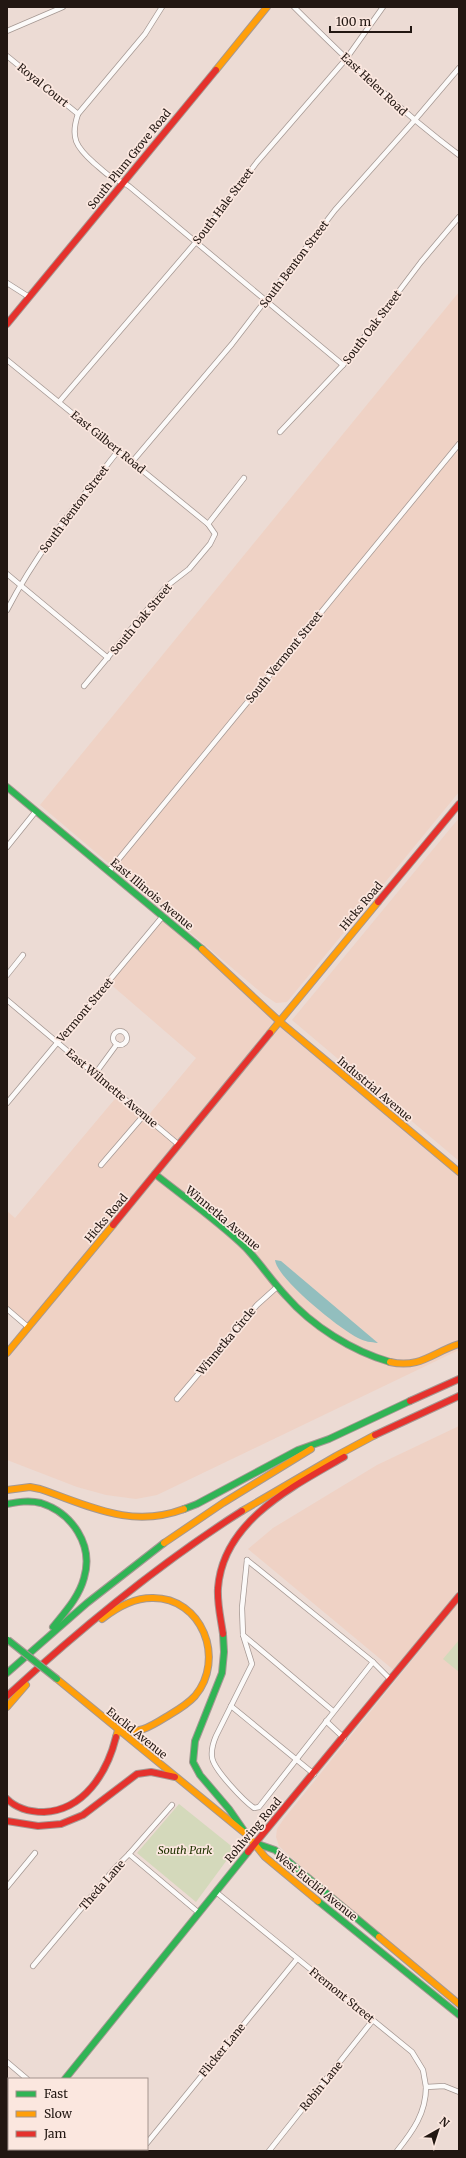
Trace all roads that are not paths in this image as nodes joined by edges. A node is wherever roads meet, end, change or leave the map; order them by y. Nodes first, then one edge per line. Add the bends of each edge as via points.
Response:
1 (63, 7) edge
2 (162, 7) edge
3 (267, 7) edge
4 (294, 7) edge
5 (383, 7) edge
6 (7, 31) edge
7 (7, 56) edge
8 (346, 60) junction
9 (459, 68) edge
10 (78, 114) junction
11 (414, 121) junction
12 (459, 155) edge
13 (123, 182) junction
14 (459, 217) edge
15 (196, 242) junction
16 (7, 283) edge
17 (29, 297) junction
18 (266, 301) junction
19 (7, 324) edge
20 (7, 360) edge
21 (343, 365) junction
22 (59, 402) junction
23 (280, 432) dead end
24 (459, 444) edge
25 (118, 451) junction
26 (132, 462) junction
27 (244, 478) dead end
28 (208, 524) junction
29 (7, 574) edge
30 (20, 585) junction
31 (7, 610) edge
32 (108, 658) junction
33 (84, 686) dead end
34 (7, 787) edge
35 (459, 804) edge
36 (36, 811) junction
37 (7, 847) edge
38 (109, 871) junction
39 (163, 916) junction
40 (24, 955) dead end
41 (7, 975) edge
42 (7, 1000) edge
43 (279, 1021) junction
44 (58, 1042) junction
45 (117, 1044) dead end
46 (95, 1074) junction
47 (7, 1104) edge
48 (144, 1115) junction
49 (179, 1145) junction
50 (101, 1164) dead end
51 (459, 1172) edge
52 (155, 1174) junction
53 (277, 1287) junction
54 (7, 1309) edge
55 (28, 1327) junction
56 (459, 1344) edge
57 (7, 1353) edge
58 (459, 1379) edge
59 (459, 1396) edge
60 (177, 1399) dead end
61 (368, 1438) junction
62 (329, 1439) junction
63 (7, 1490) edge
64 (7, 1504) edge
65 (459, 1596) edge
66 (243, 1635) junction
67 (44, 1638) junction
68 (7, 1639) edge
69 (61, 1646) junction
70 (45, 1660) junction
71 (373, 1662) junction
72 (7, 1673) edge
73 (390, 1679) junction
74 (7, 1696) edge
75 (231, 1706) junction
76 (7, 1707) edge
77 (333, 1711) junction
78 (326, 1721) junction
79 (118, 1730) junction
80 (344, 1738) junction
81 (297, 1759) junction
82 (314, 1774) junction
83 (175, 1777) junction
84 (7, 1799) edge
85 (172, 1805) dead end
86 (7, 1821) edge
87 (247, 1835) junction
88 (255, 1843) junction
89 (35, 1853) dead end
90 (130, 1854) junction
91 (7, 1887) edge
92 (216, 1892) junction
93 (199, 1913) junction
94 (297, 1959) junction
95 (33, 1966) dead end
96 (459, 2004) edge
97 (459, 2015) edge
98 (374, 2020) junction
99 (7, 2062) edge
100 (26, 2078) edge
101 (66, 2078) edge
102 (426, 2087) junction
103 (459, 2092) edge
104 (148, 2142) edge
105 (269, 2151) edge
106 (397, 2151) edge

1 - 6 street
2 - 10 street via 145,34
3 - 13 main road, South Plum Grove Road
4 - 8 street, East Helen Road
5 - 8 street, South Hale Street
7 - 10 street, Royal Court
8 - 11 street, East Helen Road
8 - 15 street, South Hale Street via 257,162
9 - 11 street, South Benton Street
10 - 13 street via 73,128 75,141 82,152 110,177
11 - 12 street, East Helen Road
11 - 18 street, South Benton Street via 335,210
13 - 15 street
13 - 17 main road, South Plum Grove Road
14 - 21 street, South Oak Street via 421,262
15 - 18 street
15 - 22 street, South Hale Street
16 - 17 street
17 - 19 main road, South Plum Grove Road
18 - 21 street
18 - 26 street, South Benton Street
20 - 22 street, East Gilbert Road
21 - 23 street, South Oak Street
22 - 25 street, East Gilbert Road
24 - 38 street, South Vermont Street
25 - 26 street, East Gilbert Road
25 - 30 street, South Benton Street via 52,535
26 - 28 street, East Gilbert Road
27 - 28 street
28 - 32 street, South Oak Street via 215,534 210,544 189,569 167,586
29 - 30 street
30 - 31 street, South Benton Street
30 - 32 street
32 - 33 street, South Oak Street
34 - 36 main road, East Illinois Avenue
35 - 43 main road, Hicks Road
36 - 37 street
36 - 38 main road, East Illinois Avenue
38 - 39 main road, East Illinois Avenue
39 - 43 main road, East Illinois Avenue via 216,960
39 - 44 street, Vermont Street
40 - 41 street
42 - 44 street, East Wilmette Avenue
43 - 49 main road, Hicks Road
43 - 51 main road, Industrial Avenue
44 - 46 street, East Wilmette Avenue
44 - 47 street, Vermont Street
45 - 46 street
46 - 48 street, East Wilmette Avenue
48 - 49 street, East Wilmette Avenue
48 - 50 street
49 - 52 main road, Hicks Road
52 - 53 main road, Winnetka Avenue via 256,1258
52 - 55 main road, Hicks Road
53 - 56 main road, Winnetka Avenue via 304,1315 321,1327 387,1361 403,1365 413,1364
53 - 60 street, Winnetka Circle via 257,1305
54 - 55 street
55 - 57 main road, Hicks Road
58 - 62 main road
59 - 61 main road
61 - 69 main road via 271,1492 208,1532
61 - 87 main road via 349,1454 264,1507 237,1537 222,1567 218,1593 223,1667 195,1742 193,1762 199,1774
62 - 63 main road via 298,1450 197,1504 168,1515 143,1518 119,1516 40,1489
62 - 67 main road via 170,1539
64 - 67 main road via 33,1502 56,1509 74,1526 86,1550 86,1568 80,1588
65 - 73 main road, Rohlwing Road
66 - 71 street via 242,1608 247,1560
66 - 75 street via 252,1664
66 - 77 street
67 - 72 main road
68 - 79 main road, Euclid Avenue, bridge
69 - 70 main road
69 - 79 main road via 126,1605 149,1598 177,1604 190,1613 202,1627 209,1643 210,1660 205,1680 198,1693 184,1706 143,1731 134,1734
70 - 74 main road
70 - 76 main road
71 - 73 street
71 - 77 street
73 - 80 main road, Rohlwing Road
75 - 81 street
75 - 81 street via 212,1745 212,1759 247,1803 254,1808 258,1807
77 - 78 street
78 - 80 street
78 - 81 street
79 - 83 main road, Euclid Avenue
79 - 84 main road via 112,1751 91,1789 72,1806 60,1811 34,1812 23,1809
80 - 82 main road, Rohlwing Road
81 - 82 street
82 - 88 main road, Rohlwing Road
83 - 86 main road via 146,1771 137,1774 85,1814 64,1824 42,1827
83 - 87 main road, Euclid Avenue
85 - 90 street, Theda Lane
87 - 88 main road, Euclid Avenue
88 - 92 main road, Rohlwing Road
88 - 96 main road, West Euclid Avenue via 275,1850
88 - 97 main road, West Euclid Avenue via 265,1857
89 - 91 street
90 - 93 street
90 - 95 street, Theda Lane via 116,1867
92 - 93 main road, Rohlwing Road
92 - 94 street, Fremont Street
93 - 101 main road, Rohlwing Road
94 - 98 street, Fremont Street
94 - 104 street, Flicker Lane
98 - 102 street, Fremont Street via 412,2052 425,2077
98 - 105 street, Robin Lane
99 - 100 street
102 - 103 street via 444,2086
102 - 106 street, Fremont Street via 424,2108 416,2127

